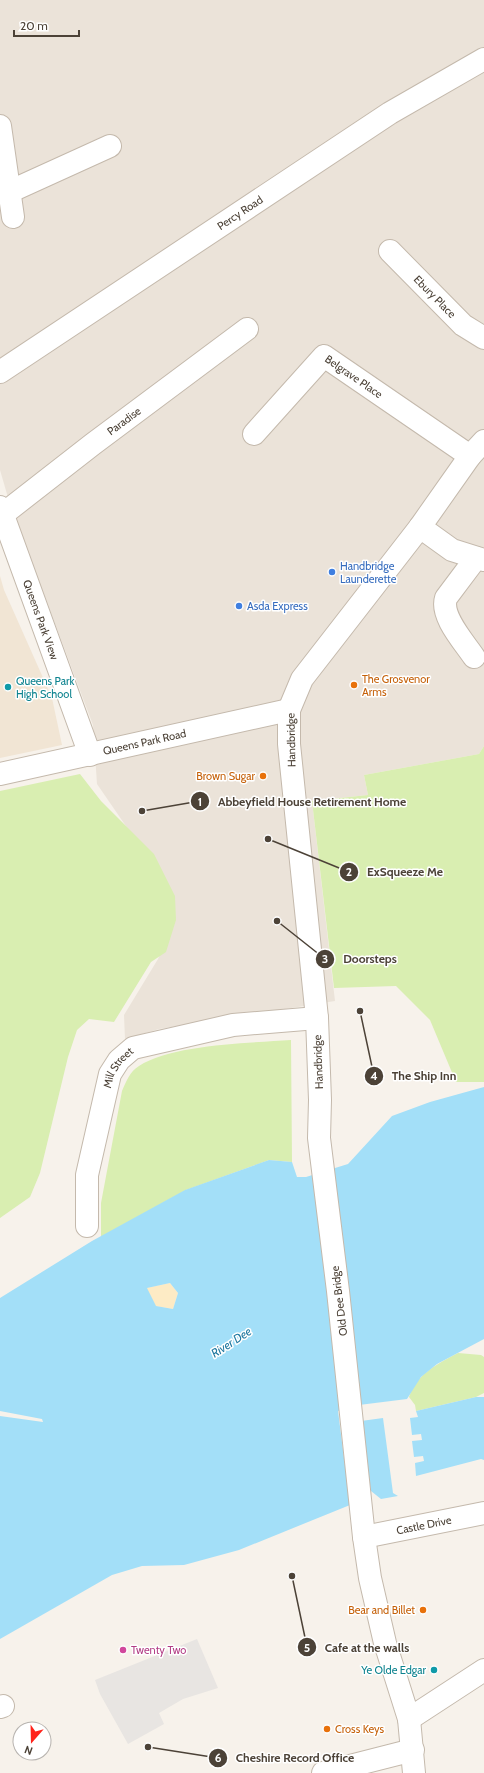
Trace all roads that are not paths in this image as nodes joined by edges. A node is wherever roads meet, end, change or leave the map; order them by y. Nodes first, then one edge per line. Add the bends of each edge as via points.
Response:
1 (484, 59) edge
2 (0, 126) edge
3 (110, 146) dead end
4 (11, 191) junction
5 (13, 217) dead end
6 (390, 251) dead end
7 (247, 329) dead end
8 (484, 338) edge
9 (0, 372) edge
10 (254, 434) dead end
11 (477, 449) edge
12 (1, 511) edge
13 (420, 527) junction
14 (480, 559) edge
15 (474, 657) dead end
16 (289, 710) junction
17 (90, 755) junction
18 (0, 774) edge
19 (316, 1018) junction
20 (320, 1100) joint
21 (87, 1226) dead end
22 (484, 1513) edge
23 (364, 1537) junction
24 (484, 1670) edge
25 (409, 1719) junction
26 (413, 1750) junction
27 (323, 1773) edge
28 (414, 1773) edge

1 - 9 street, Percy Road via 390,113
2 - 4 street
3 - 4 street
4 - 5 street
6 - 8 street, Ebury Place via 463,325
7 - 12 street, Paradise
10 - 11 street, Belgrave Place via 324,356
11 - 13 street, Handbridge
12 - 17 street, Queens Park View
13 - 14 street via 452,550
13 - 16 street, Handbridge via 302,679
14 - 15 street via 446,598 444,605 445,614
16 - 17 street, Queens Park Road
16 - 19 street, Handbridge via 289,744
17 - 18 street, Queens Park Road
19 - 20 street, Handbridge
19 - 21 street, Mill Street via 233,1025 132,1048 119,1060 110,1074 87,1176
20 - 23 street, Old Dee Bridge via 318,1126
22 - 23 street, Castle Drive
23 - 25 street via 370,1578 384,1636
24 - 25 street
25 - 26 street
26 - 27 street
26 - 28 street

